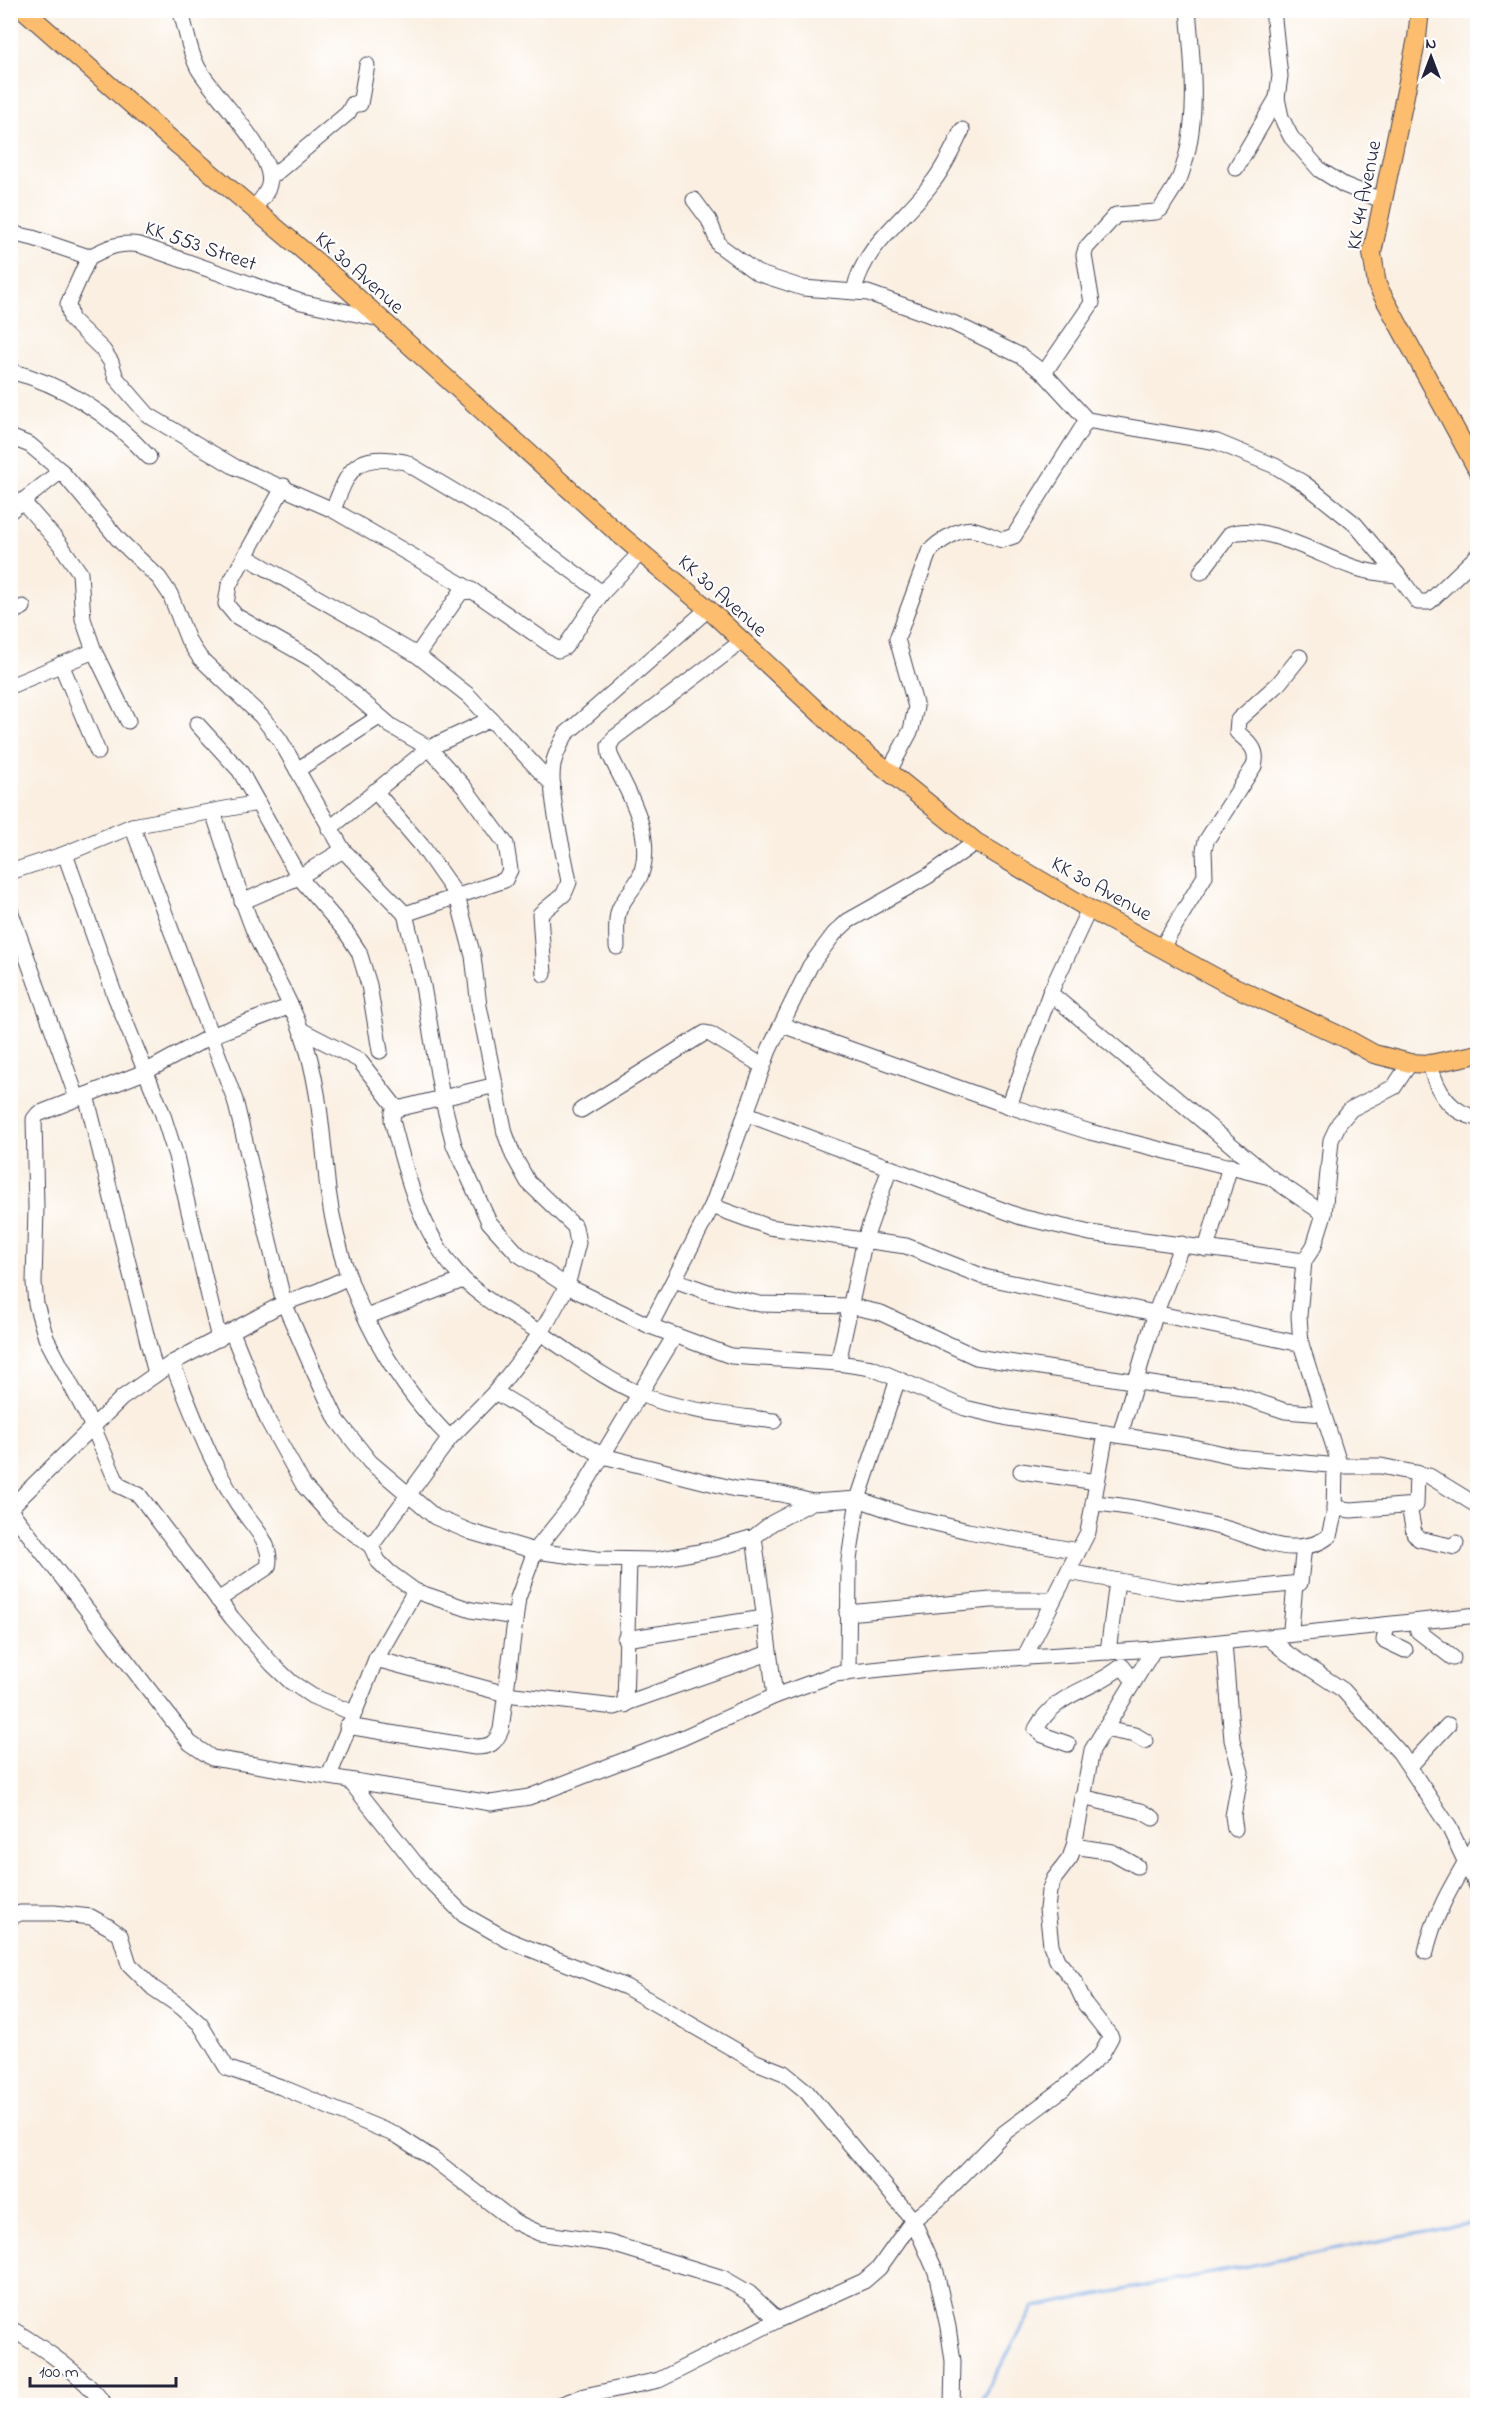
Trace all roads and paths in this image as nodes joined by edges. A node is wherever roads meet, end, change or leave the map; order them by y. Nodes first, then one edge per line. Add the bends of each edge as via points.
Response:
1 (24, 10) edge
2 (180, 10) edge
3 (1188, 10) edge
4 (1274, 10) edge
5 (1420, 10) edge
6 (368, 65) dead end
7 (1277, 98) junction
8 (962, 130) dead end
9 (1236, 168) dead end
10 (270, 178) junction
11 (694, 200) dead end
12 (1384, 201) junction
13 (255, 208) junction
14 (10, 233) edge
15 (89, 257) junction
16 (854, 291) junction
17 (380, 319) junction
18 (10, 370) edge
19 (1044, 373) junction
20 (1087, 420) junction
21 (10, 437) edge
22 (149, 457) dead end
23 (61, 471) junction
24 (1478, 471) edge
25 (284, 486) junction
26 (17, 507) edge
27 (333, 510) junction
28 (641, 552) junction
29 (1478, 555) edge
30 (245, 556) junction
31 (1201, 572) dead end
32 (1398, 575) junction
33 (473, 591) junction
34 (602, 593) junction
35 (708, 609) junction
36 (741, 642) junction
37 (94, 651) junction
38 (417, 655) junction
39 (1300, 657) dead end
40 (61, 664) junction
41 (10, 686) edge
42 (379, 717) junction
43 (491, 719) junction
44 (128, 721) dead end
45 (197, 724) dead end
46 (429, 748) junction
47 (98, 752) dead end
48 (297, 770) junction
49 (888, 772) junction
50 (553, 785) junction
51 (375, 791) junction
52 (258, 803) junction
53 (213, 812) junction
54 (132, 826) junction
55 (329, 829) junction
56 (976, 842) junction
57 (343, 850) junction
58 (65, 854) junction
59 (10, 872) edge
60 (299, 877) junction
61 (458, 896) junction
62 (242, 902) junction
63 (1089, 909) junction
64 (10, 910) edge
65 (405, 914) junction
66 (617, 946) dead end
67 (1162, 946) junction
68 (544, 974) dead end
69 (1050, 993) junction
70 (291, 1006) junction
71 (782, 1025) junction
72 (301, 1030) junction
73 (213, 1035) junction
74 (380, 1051) dead end
75 (1478, 1054) edge
76 (1410, 1063) junction
77 (1430, 1064) junction
78 (763, 1066) junction
79 (147, 1071) junction
80 (496, 1084) junction
81 (81, 1097) junction
82 (442, 1097) junction
83 (1009, 1106) junction
84 (397, 1109) junction
85 (581, 1110) dead end
86 (747, 1114) junction
87 (1478, 1118) edge
88 (1230, 1166) junction
89 (890, 1168) junction
90 (1270, 1177) junction
91 (712, 1206) junction
92 (1324, 1214) junction
93 (865, 1239) junction
94 (1182, 1244) junction
95 (1206, 1249) junction
96 (1305, 1261) junction
97 (349, 1277) junction
98 (464, 1280) junction
99 (674, 1280) junction
100 (567, 1286) junction
101 (284, 1303) junction
102 (850, 1306) junction
103 (1156, 1312) junction
104 (366, 1317) junction
105 (650, 1326) junction
106 (541, 1333) junction
107 (225, 1335) junction
108 (674, 1337) junction
109 (1301, 1344) junction
110 (172, 1363) junction
111 (838, 1363) junction
112 (156, 1374) junction
113 (898, 1379) junction
114 (1136, 1381) junction
115 (495, 1392) junction
116 (641, 1394) junction
117 (1323, 1414) junction
118 (774, 1421) dead end
119 (93, 1427) junction
120 (1113, 1434) junction
121 (450, 1438) junction
122 (603, 1456) junction
123 (1338, 1466) junction
124 (1021, 1471) dead end
125 (1417, 1473) junction
126 (1097, 1482) junction
127 (408, 1495) junction
128 (858, 1499) junction
129 (812, 1502) junction
130 (1094, 1503) junction
131 (1409, 1506) junction
132 (1478, 1506) edge
133 (1334, 1508) junction
134 (10, 1509) edge
135 (754, 1537) junction
136 (1456, 1543) dead end
137 (371, 1546) junction
138 (1304, 1546) junction
139 (535, 1551) junction
140 (1078, 1551) junction
141 (629, 1560) junction
142 (1068, 1572) junction
143 (1117, 1581) junction
144 (1295, 1584) junction
145 (415, 1591) junction
146 (218, 1600) junction
147 (1053, 1600) junction
148 (847, 1613) junction
149 (1478, 1615) edge
150 (515, 1617) junction
151 (764, 1618) junction
152 (1416, 1622) junction
153 (1387, 1625) junction
154 (1291, 1629) dead end
155 (1269, 1638) junction
156 (625, 1639) junction
157 (1224, 1642) junction
158 (1154, 1649) junction
159 (1405, 1650) dead end
160 (1108, 1652) junction
161 (769, 1653) junction
162 (1024, 1658) junction
163 (1453, 1658) dead end
164 (376, 1659) junction
165 (848, 1673) junction
166 (1134, 1681) junction
167 (506, 1694) junction
168 (775, 1696) junction
169 (625, 1705) junction
170 (350, 1720) junction
171 (1448, 1725) dead end
172 (1104, 1729) junction
173 (1145, 1741) dead end
174 (1068, 1744) dead end
175 (1410, 1766) junction
176 (329, 1776) junction
177 (350, 1780) junction
178 (1082, 1797) junction
179 (1153, 1818) dead end
180 (1235, 1829) dead end
181 (1478, 1842) edge
182 (1074, 1846) junction
183 (1467, 1860) junction
184 (1137, 1866) dead end
185 (1478, 1888) edge
186 (10, 1918) edge
187 (1426, 1952) dead end
188 (913, 2220) junction
189 (778, 2320) junction
190 (10, 2328) edge
191 (106, 2406) edge
192 (556, 2406) edge
193 (952, 2406) edge

1 - 13 main road, KK 30 Avenue
2 - 10 street via 199,69 267,163
3 - 19 street via 1194,83 1186,154 1179,178 1161,209 1116,215 1086,248 1083,264 1092,303
4 - 7 street via 1280,76
5 - 12 main road, KK 44 Avenue
6 - 10 street via 360,104 353,104
7 - 9 street
7 - 12 street via 1291,137 1320,170 1344,185
8 - 16 street via 934,181 878,242 858,274
10 - 13 street via 267,193
11 - 16 street via 710,220 719,244 758,273 803,288
12 - 24 main road, KK 44 Avenue via 1372,253 1377,285
13 - 17 main road, KK 30 Avenue
14 - 15 street
15 - 17 street, KK 553 Street via 114,244 140,244 301,302
15 - 25 street via 67,312 103,350 125,390 148,415 235,467
16 - 19 street via 953,323 1021,356
17 - 28 main road, KK 30 Avenue
18 - 22 street via 78,398 121,427
19 - 20 street
20 - 32 street via 1217,441 1275,466 1305,484 1355,524
20 - 49 street via 1014,536 1002,540 974,529 965,530 929,552 897,639 916,707 911,730
21 - 23 street via 30,445
23 - 26 street
23 - 48 street via 119,540 159,578 200,658 261,716
25 - 27 street
25 - 30 street
26 - 37 street via 59,543 80,573 83,619
27 - 33 street
27 - 34 street via 355,465 392,459 405,462 507,523
28 - 34 street
28 - 35 main road, KK 30 Avenue
29 - 32 street via 1429,602 1418,602
30 - 38 street
30 - 42 street via 229,585 226,604 236,616 315,661
31 - 32 street via 1230,534 1240,530 1283,540 1366,572
33 - 34 street via 558,650 565,647
33 - 38 street via 460,592
35 - 36 main road, KK 30 Avenue
35 - 50 street via 566,734 553,765
36 - 49 main road, KK 30 Avenue
36 - 66 street via 614,738 609,746 641,819 643,834 641,875 619,908
37 - 40 street
37 - 44 street
38 - 43 street via 468,695
39 - 67 street via 1279,683 1238,720 1237,732 1257,756 1254,766 1206,841 1205,876
40 - 41 street
40 - 47 street
42 - 46 street
42 - 48 street
43 - 46 street
43 - 50 street
45 - 52 street via 240,771
46 - 51 street
46 - 61 street via 506,844 509,876
48 - 55 street
49 - 56 main road, KK 30 Avenue
50 - 68 street via 569,882 564,894 540,914
51 - 55 street
51 - 61 street
52 - 53 street
52 - 60 street
53 - 54 street
53 - 62 street
54 - 58 street
54 - 73 street
55 - 57 street
56 - 63 main road, KK 30 Avenue
56 - 71 street via 928,876 859,913 834,934 801,981
57 - 60 street
57 - 65 street
58 - 59 street
58 - 79 street via 115,996
60 - 62 street
60 - 74 street via 358,952 369,985
61 - 65 street
61 - 80 street
62 - 70 street
63 - 67 main road, KK 30 Avenue
63 - 69 street
64 - 81 street
65 - 82 street via 423,986
67 - 76 main road, KK 30 Avenue via 1226,983 1374,1054
69 - 83 street
69 - 90 street
70 - 72 street
70 - 73 street
71 - 78 street
71 - 83 street
72 - 84 street via 359,1060
72 - 97 street via 322,1121 333,1220
73 - 79 street
73 - 101 street via 238,1110
75 - 77 main road, KK 30 Avenue
76 - 77 main road, KK 30 Avenue
76 - 92 street via 1394,1087 1351,1109 1339,1123 1332,1140
77 - 87 street via 1434,1082 1451,1105 1466,1116
78 - 85 street via 705,1033
78 - 86 street
79 - 81 street
79 - 107 street via 176,1156
80 - 82 street
80 - 100 street via 505,1132 518,1164 528,1182 575,1227 577,1257
81 - 112 street
81 - 119 street via 38,1114 32,1125 34,1283 46,1338
82 - 84 street
82 - 100 street via 454,1145 489,1222 518,1254
83 - 88 street via 1090,1132
84 - 98 street via 392,1120 418,1205
86 - 89 street
86 - 91 street
88 - 90 street
88 - 95 street
89 - 93 street
89 - 94 street via 1021,1217 1090,1233
90 - 92 street
91 - 93 street via 769,1227
91 - 99 street
92 - 96 street
93 - 102 street
93 - 103 street via 906,1246 984,1277
94 - 95 street
94 - 103 street
95 - 96 street
96 - 109 street via 1299,1316
97 - 101 street
97 - 104 street
98 - 104 street
98 - 106 street
99 - 102 street via 760,1304
99 - 105 street
100 - 105 street
100 - 106 street
101 - 107 street
101 - 127 street via 337,1420 370,1461
102 - 111 street
102 - 114 street via 903,1322 976,1357
103 - 109 street
103 - 114 street
104 - 121 street via 404,1385
105 - 108 street
106 - 115 street
106 - 116 street
107 - 110 street
107 - 137 street via 304,1486 332,1517
108 - 111 street via 731,1356
108 - 116 street
109 - 117 street
110 - 112 street
110 - 146 street via 208,1452 270,1554 268,1567
111 - 113 street via 872,1368
112 - 119 street via 122,1398
113 - 120 street via 965,1408
113 - 128 street
114 - 117 street via 1229,1392 1285,1411
114 - 120 street
115 - 121 street
115 - 122 street
116 - 118 street via 711,1413
116 - 122 street
117 - 123 street
119 - 134 street
119 - 146 street via 118,1485 139,1495
120 - 123 street via 1237,1457
120 - 126 street
121 - 127 street
122 - 129 street via 713,1484
122 - 139 street via 575,1501
123 - 125 street via 1381,1466
123 - 133 street
124 - 126 street
125 - 131 street via 1416,1505
125 - 132 street via 1429,1476
126 - 130 street
127 - 137 street
127 - 139 street via 435,1517
128 - 129 street
128 - 140 street via 968,1531
128 - 148 street via 849,1560
129 - 135 street
130 - 138 street via 1124,1505 1277,1544
130 - 140 street via 1088,1532
131 - 133 street
131 - 136 street via 1414,1533 1419,1539 1455,1547
133 - 138 street via 1329,1536
134 - 176 street via 190,1743 224,1761
135 - 141 street via 667,1558
135 - 151 street
137 - 145 street via 378,1561
138 - 144 street via 1300,1583
139 - 141 street
139 - 150 street
140 - 142 street
141 - 156 street
142 - 143 street
142 - 147 street
143 - 144 street via 1204,1593
143 - 160 street
144 - 154 street
145 - 150 street via 471,1610
145 - 164 street
146 - 170 street via 291,1682
147 - 148 street via 991,1599
147 - 162 street
148 - 165 street
149 - 152 street
150 - 167 street
151 - 156 street
151 - 161 street
152 - 153 street
152 - 163 street via 1418,1631
153 - 155 street
153 - 159 street via 1384,1640
155 - 157 street
155 - 175 street via 1343,1690
156 - 169 street
157 - 158 street
157 - 180 street via 1232,1740 1241,1772 1233,1816
158 - 160 street
158 - 166 street
160 - 162 street
161 - 168 street
161 - 169 street
162 - 165 street
164 - 167 street
164 - 170 street
165 - 168 street via 822,1677
166 - 172 street
166 - 174 street via 1122,1666 1082,1687 1044,1715 1036,1729
167 - 169 street
167 - 170 street via 501,1730 488,1747
168 - 177 street via 682,1738 529,1797 491,1803
170 - 176 street
171 - 175 street
172 - 173 street
172 - 178 street via 1092,1750
175 - 183 street
176 - 177 street
177 - 188 street via 427,1878 464,1915 508,1940 626,1987 756,2062 784,2073 806,2091
178 - 179 street via 1141,1810
178 - 182 street
181 - 183 street
182 - 184 street via 1112,1852
182 - 188 street via 1049,1891 1051,1945 1085,2004 1111,2037 1101,2055 1004,2133
183 - 185 street
183 - 187 street via 1433,1925
186 - 189 street via 20,1913 91,1917 120,1935 129,1964 200,2024 227,2068 398,2136 515,2222 539,2233 609,2243 723,2278 749,2293
188 - 189 street via 879,2268 864,2281
188 - 193 street via 936,2272 948,2328 953,2361
189 - 192 street via 659,2380
190 - 191 street via 80,2377

